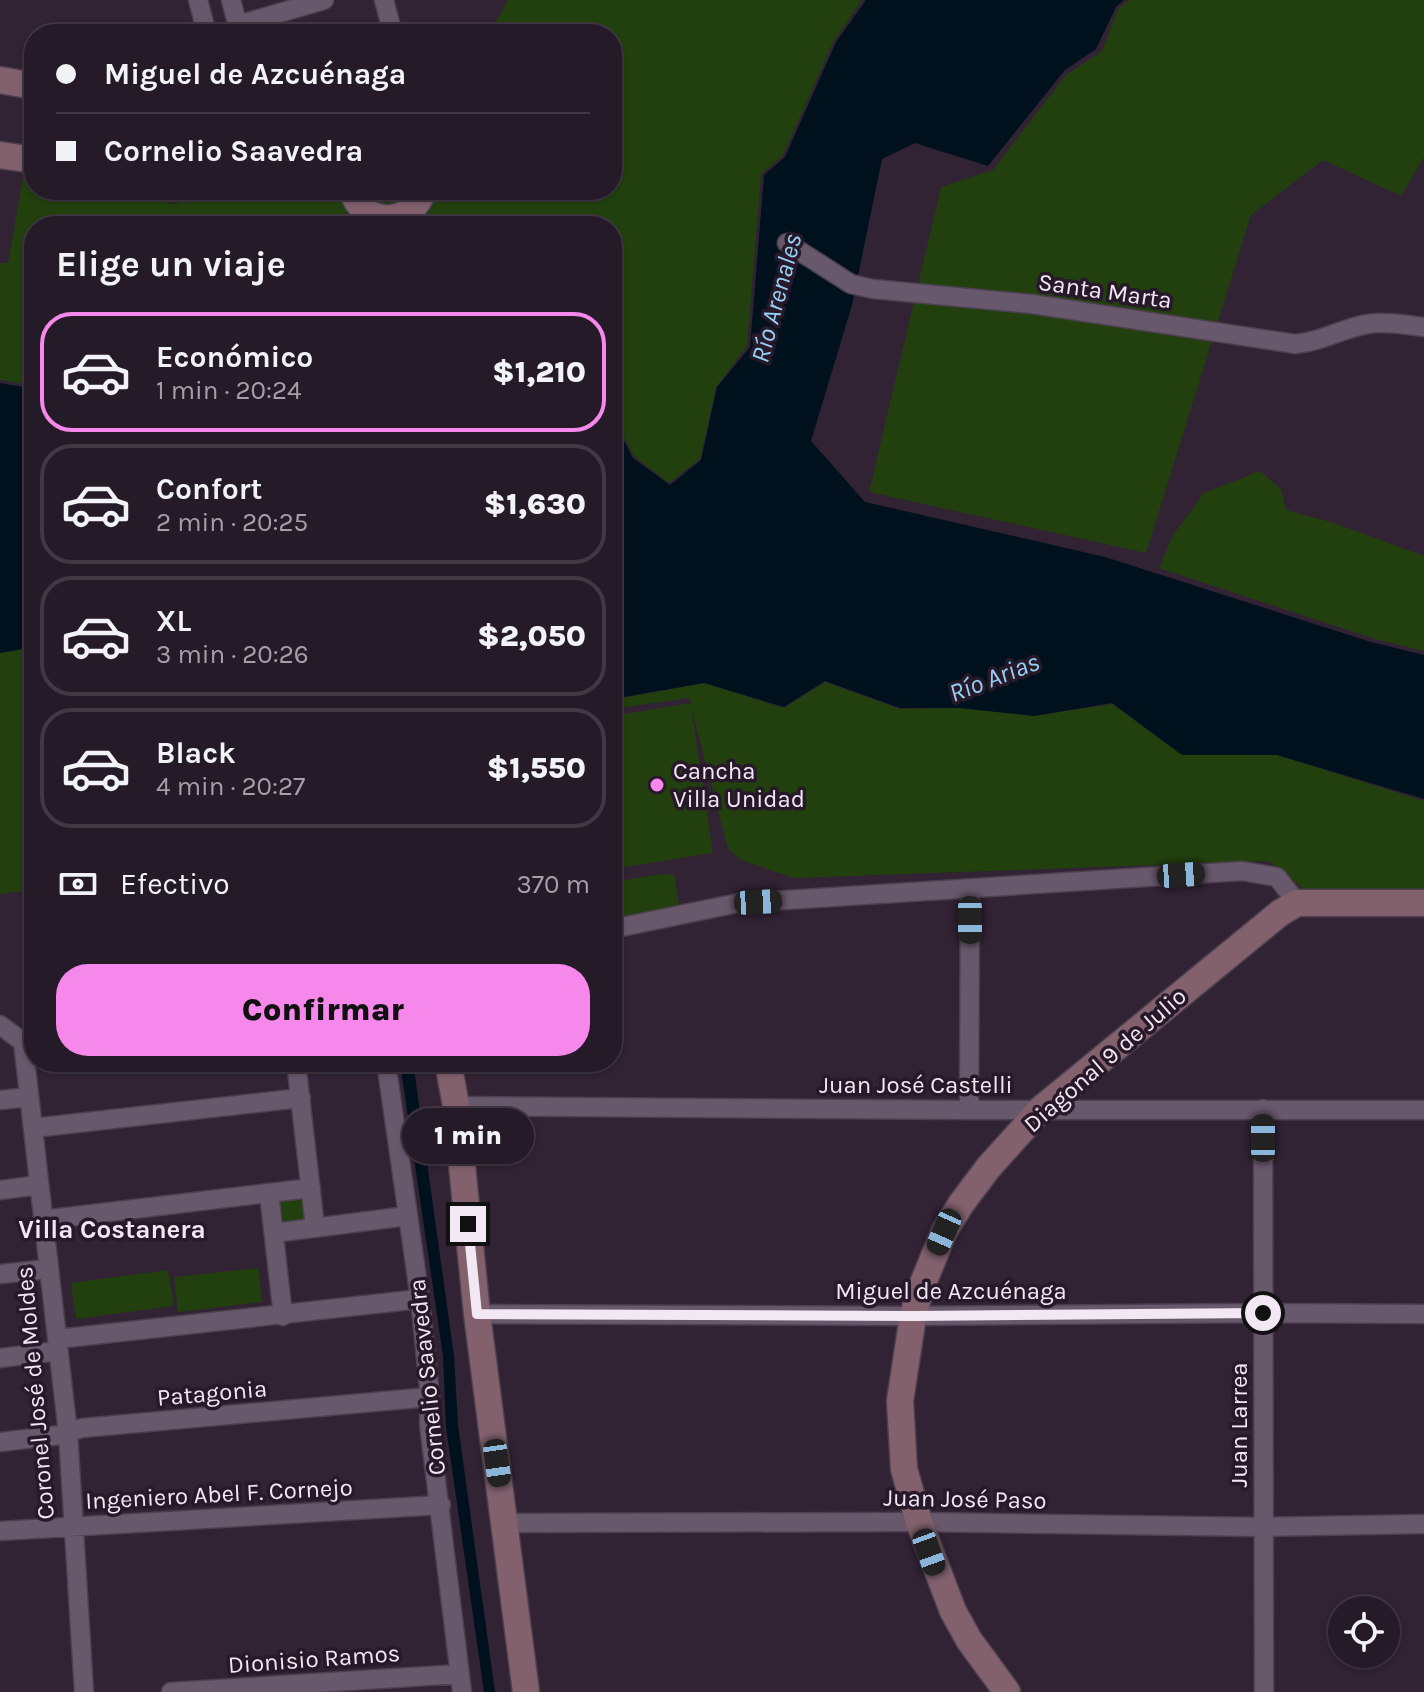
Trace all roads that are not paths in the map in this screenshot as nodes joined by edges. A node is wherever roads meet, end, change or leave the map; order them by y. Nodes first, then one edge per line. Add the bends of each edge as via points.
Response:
1 (198, 0) edge
2 (231, 0) edge
3 (324, 0) edge
4 (384, 0) edge
5 (204, 24) edge
6 (237, 24) edge
7 (256, 24) edge
8 (390, 24) edge
9 (0, 80) edge
10 (24, 84) edge
11 (0, 155) edge
12 (24, 159) edge
13 (358, 202) edge
14 (384, 216) edge
15 (787, 243) dead end
16 (1424, 327) edge
17 (970, 889) junction
18 (1297, 903) junction
19 (1424, 903) edge
20 (622, 927) edge
21 (0, 1025) edge
22 (24, 1040) edge
23 (29, 1072) edge
24 (297, 1072) edge
25 (387, 1072) edge
26 (450, 1072) edge
27 (29, 1097) junction
28 (301, 1098) junction
29 (0, 1100) edge
30 (456, 1106) junction
31 (1041, 1109) junction
32 (1263, 1109) junction
33 (969, 1110) junction
34 (1424, 1110) edge
35 (33, 1128) junction
36 (39, 1185) junction
37 (311, 1188) junction
38 (0, 1190) edge
39 (269, 1193) junction
40 (407, 1216) junction
41 (42, 1220) junction
42 (315, 1227) junction
43 (274, 1233) junction
44 (48, 1269) junction
45 (0, 1274) edge
46 (420, 1299) junction
47 (1263, 1313) junction
48 (477, 1314) junction
49 (1424, 1314) edge
50 (283, 1316) junction
51 (913, 1316) junction
52 (57, 1345) junction
53 (0, 1358) edge
54 (430, 1397) junction
55 (68, 1433) junction
56 (0, 1442) edge
57 (441, 1505) junction
58 (919, 1522) junction
59 (505, 1523) junction
60 (1424, 1524) edge
61 (72, 1526) junction
62 (1263, 1527) junction
63 (0, 1531) edge
64 (461, 1683) edge
65 (84, 1692) edge
66 (171, 1692) edge
67 (526, 1692) edge
68 (1007, 1692) edge
69 (1264, 1692) edge

1 - 5 street
2 - 6 street
3 - 7 street
4 - 8 street
9 - 10 street
11 - 12 street
13 - 14 street
15 - 16 street, Santa Marta via 851,284 873,289 1032,304 1295,344 1372,323
17 - 18 street via 1242,871 1277,877
17 - 20 street via 738,903
17 - 33 street
18 - 19 street
18 - 31 street, Diagonal 9 de Julio
21 - 22 street
23 - 27 street, Coronel José de Moldes
24 - 28 street
25 - 40 street, Cornelio Saavedra
26 - 30 street
27 - 29 street
27 - 35 street, Coronel José de Moldes
28 - 35 street
28 - 37 street
30 - 33 street, Juan José Castelli
30 - 48 street
31 - 32 street, Juan José Castelli
31 - 33 street, Juan José Castelli
31 - 51 street, Diagonal 9 de Julio via 961,1204 932,1259
32 - 34 street, Juan José Castelli
32 - 47 street, Juan Larrea
35 - 36 street, Coronel José de Moldes
36 - 38 street
36 - 41 street, Coronel José de Moldes
37 - 39 street
37 - 42 street
39 - 41 street
39 - 43 street
40 - 42 street
40 - 46 street, Cornelio Saavedra
41 - 44 street, Coronel José de Moldes
42 - 43 street
43 - 50 street
44 - 45 street
44 - 52 street, Coronel José de Moldes
46 - 50 street
46 - 54 street, Cornelio Saavedra
47 - 49 street, Miguel de Azcuénaga
47 - 51 street, Miguel de Azcuénaga
47 - 62 street, Juan Larrea
48 - 51 street, Miguel de Azcuénaga
48 - 59 street
50 - 52 street
51 - 58 street, Diagonal 9 de Julio via 900,1401 904,1469
52 - 53 street
52 - 55 street, Coronel José de Moldes
54 - 55 street, Patagonia
54 - 57 street, Cornelio Saavedra
55 - 56 street, Patagonia
55 - 61 street, Coronel José de Moldes
57 - 61 street, Ingeniero Abel F. Cornejo
57 - 64 street, Cornelio Saavedra
58 - 59 street, Juan José Paso
58 - 62 street, Juan José Paso
58 - 68 street, Diagonal 9 de Julio via 953,1611
59 - 67 street
60 - 62 street, Juan José Paso
61 - 63 street, Ingeniero Abel F. Cornejo
61 - 65 street, Coronel José de Moldes
62 - 69 street, Juan Larrea
64 - 66 street, Dionisio Ramos

